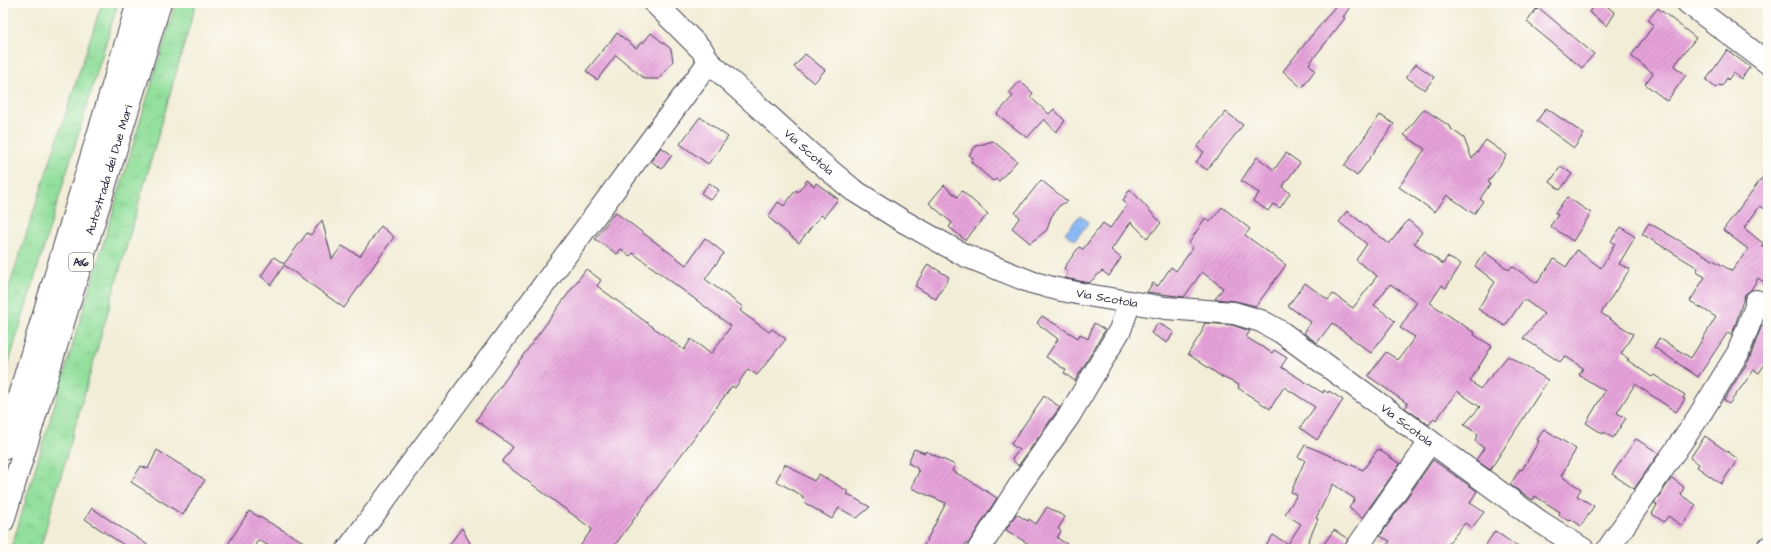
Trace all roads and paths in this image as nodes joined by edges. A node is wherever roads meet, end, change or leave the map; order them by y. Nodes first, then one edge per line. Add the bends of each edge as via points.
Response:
1 (138, 3) edge
2 (160, 3) edge
3 (655, 3) edge
4 (1688, 3) edge
5 (709, 62) junction
6 (1768, 63) edge
7 (1756, 301) dead end
8 (1130, 302) junction
9 (1430, 442) junction
10 (3, 449) edge
11 (3, 521) edge
12 (348, 549) edge
13 (979, 549) edge
14 (1356, 549) edge
15 (1583, 549) edge
16 (1608, 549) edge

1 - 10 main road, Autostrada dei Due Mari / A16
2 - 11 main road, Autostrada dei Due Mari / A16
3 - 5 main road, Via Scotola via 702,50
4 - 6 main road
5 - 8 main road, Via Scotola via 853,190 901,220 964,255 1031,282 1087,296
5 - 12 main road
7 - 16 main road via 1738,353
8 - 9 main road, Via Scotola via 1166,308 1234,313 1261,321 1281,332
8 - 13 main road via 1120,330 1069,416
9 - 14 main road
9 - 15 main road, Via Scotola via 1539,521

